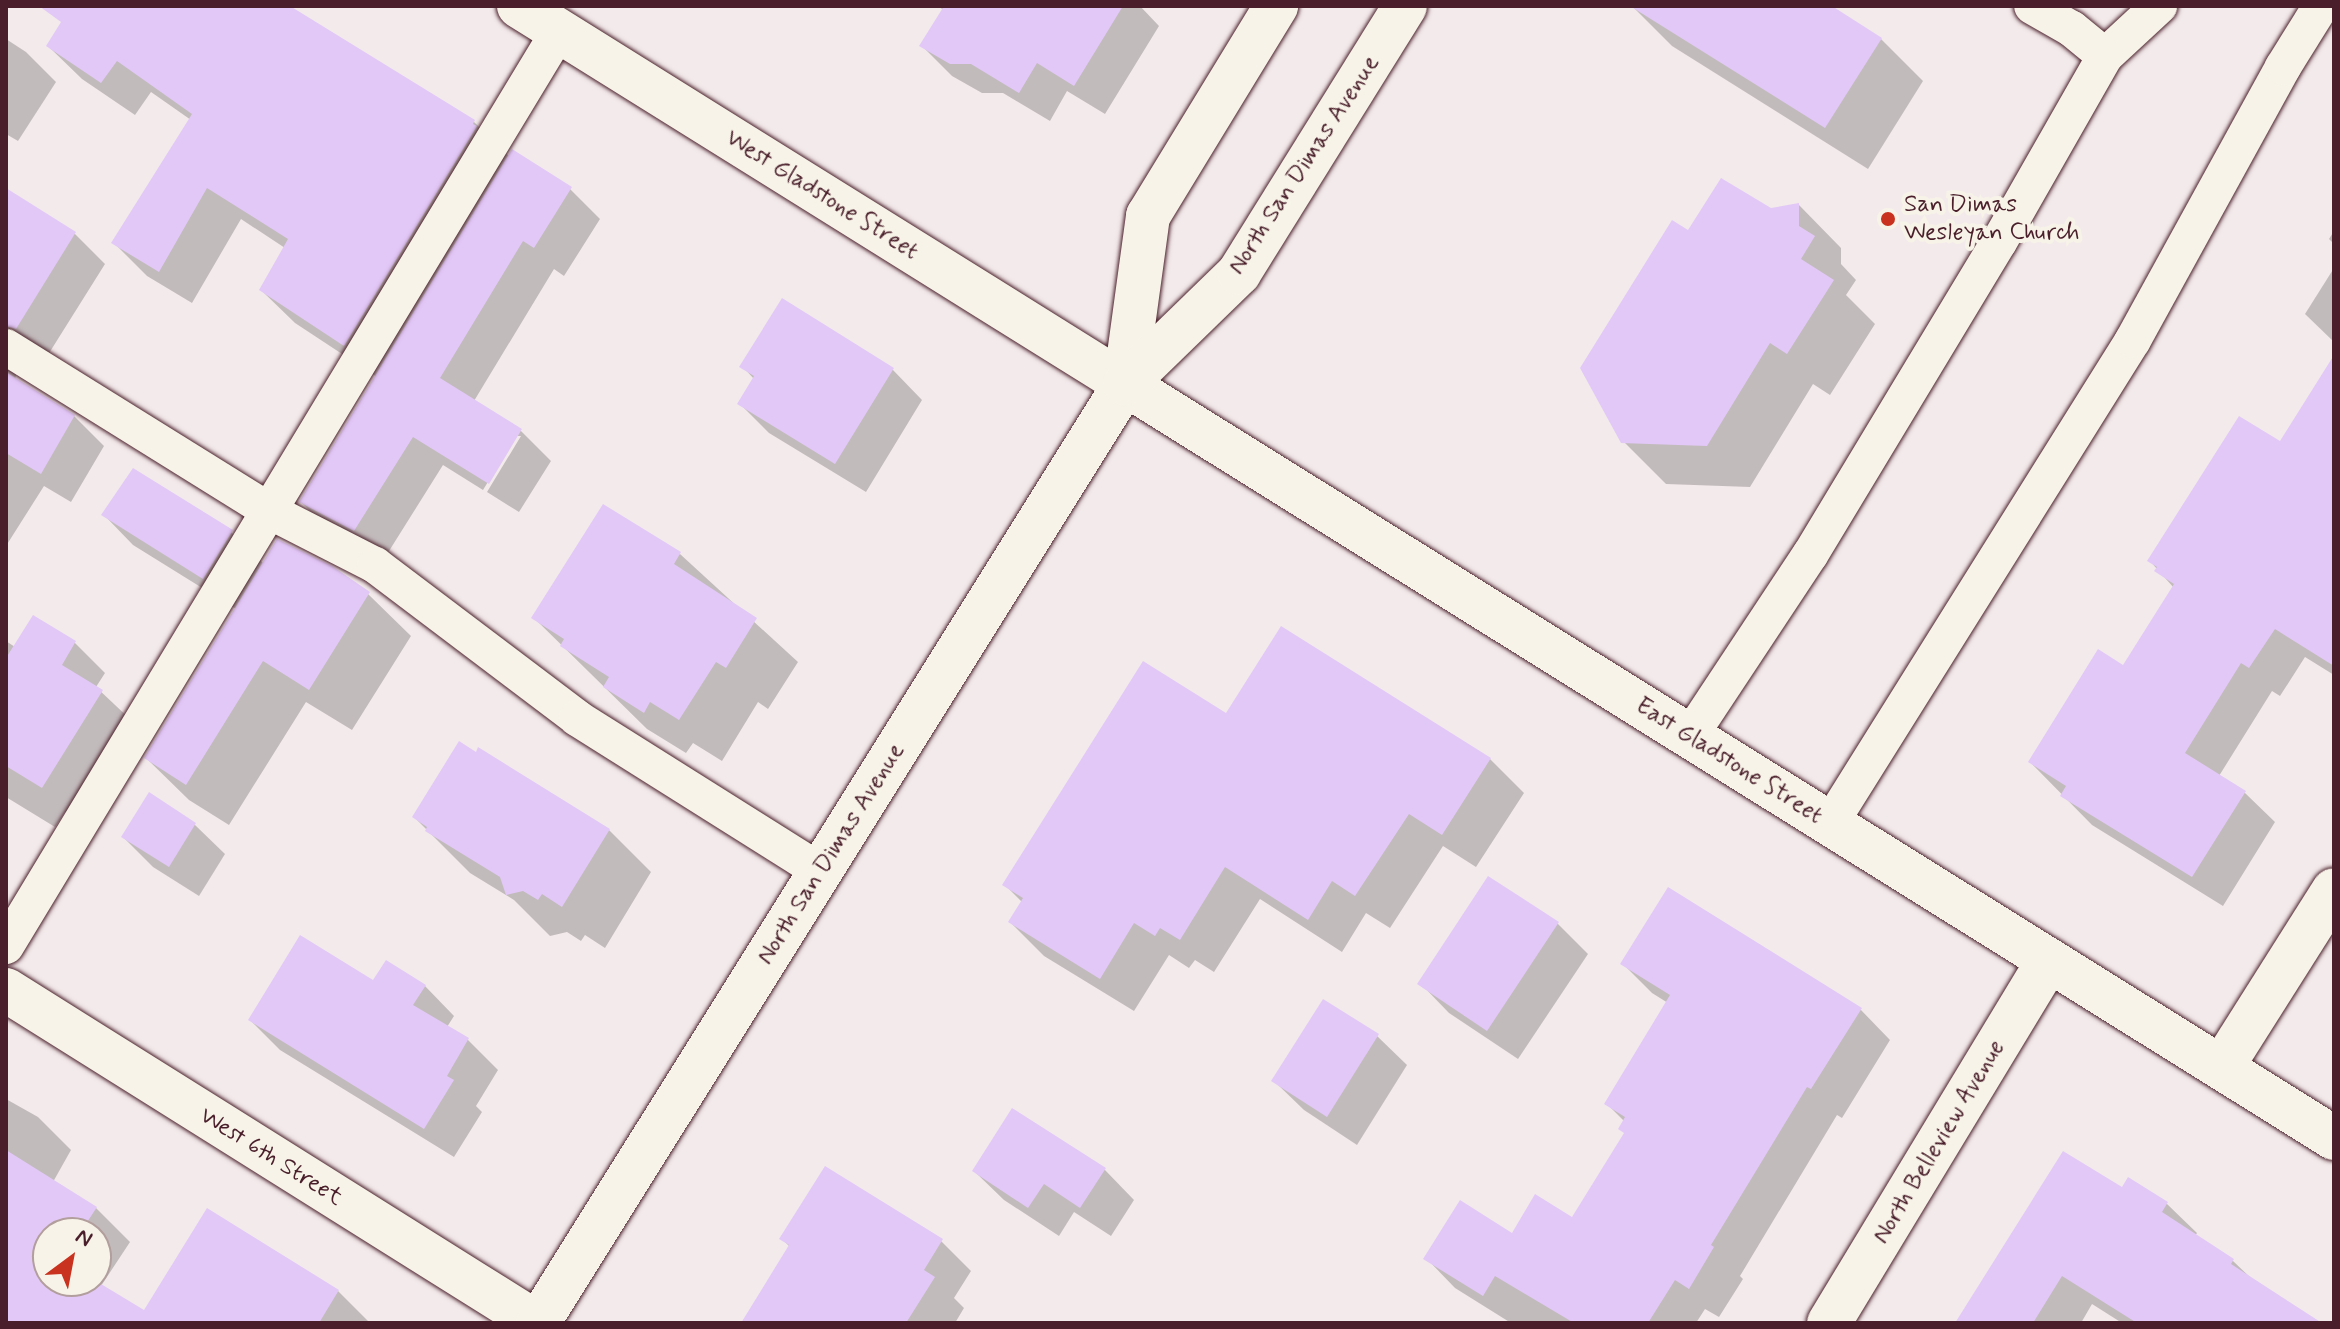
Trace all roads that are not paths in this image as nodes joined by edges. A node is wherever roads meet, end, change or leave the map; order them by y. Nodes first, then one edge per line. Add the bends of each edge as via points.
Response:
1 (1276, 6) edge
2 (1405, 6) edge
3 (2032, 6) edge
4 (2159, 6) edge
5 (2321, 6) edge
6 (541, 15) edge
7 (2105, 56) junction
8 (6, 347) edge
9 (1125, 384) junction
10 (269, 511) junction
11 (1690, 736) junction
12 (1830, 824) junction
13 (820, 871) junction
14 (2334, 890) edge
15 (6, 946) edge
16 (2049, 960) junction
17 (6, 990) edge
18 (2222, 1067) junction
19 (2334, 1138) edge
20 (1831, 1322) edge
21 (537, 1323) edge

1 - 9 street, North San Dimas Avenue via 1148,216
2 - 9 street, North San Dimas Avenue via 1239,273
3 - 7 lane
4 - 7 lane
5 - 12 lane via 2133,340
6 - 9 street, West Gladstone Street
6 - 10 lane
7 - 11 lane via 1810,555
8 - 10 lane
9 - 11 street, East Gladstone Street
9 - 13 street, North San Dimas Avenue
10 - 13 lane via 375,565 577,718
10 - 15 lane
11 - 12 street, East Gladstone Street
12 - 16 street, East Gladstone Street
13 - 21 street, North San Dimas Avenue
14 - 18 street
16 - 18 street, East Gladstone Street
16 - 20 street, North Belleview Avenue
17 - 21 street, West 6th Street
18 - 19 street, East Gladstone Street

